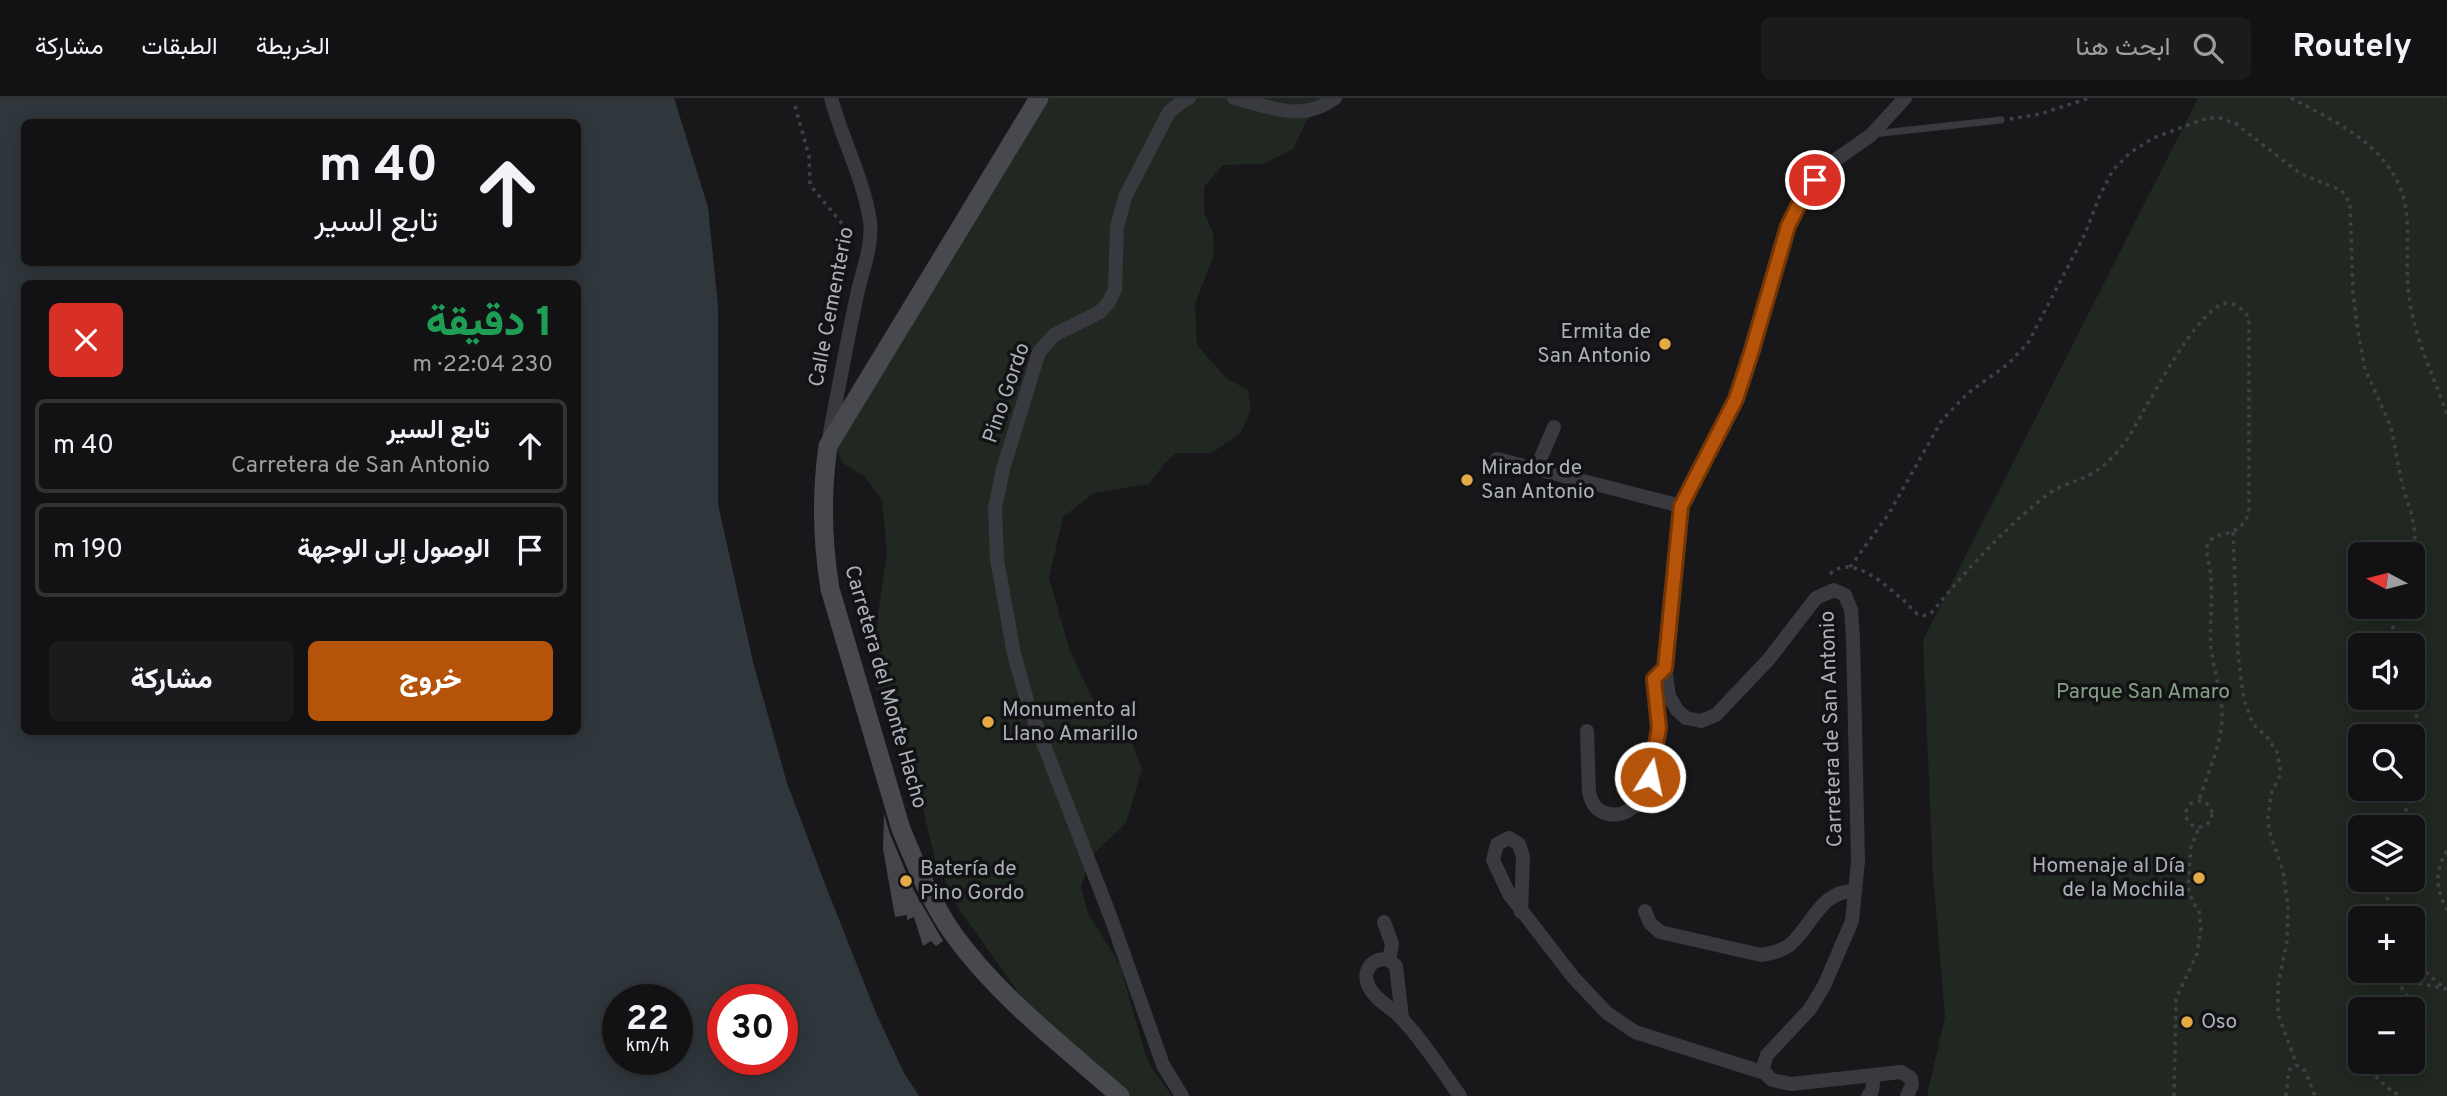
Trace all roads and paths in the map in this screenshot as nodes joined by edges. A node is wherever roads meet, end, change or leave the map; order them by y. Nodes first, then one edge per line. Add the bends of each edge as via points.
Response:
1 (831, 98) edge
2 (1039, 98) edge
3 (1189, 98) edge
4 (1234, 98) edge
5 (1335, 98) edge
6 (1905, 98) edge
7 (2090, 98) edge
8 (2291, 98) edge
9 (794, 106) dead end
10 (2001, 120) joint
11 (1871, 135) junction
12 (851, 265) dead end
13 (2447, 414) edge
14 (1554, 427) dead end
15 (828, 446) junction
16 (1497, 459) dead end
17 (1536, 469) junction
18 (1681, 506) junction
19 (2233, 532) junction
20 (2415, 542) edge
21 (1850, 567) junction
22 (1825, 579) dead end
23 (1665, 668) junction
24 (1587, 731) dead end
25 (2199, 800) junction
26 (2199, 828) junction
27 (2447, 851) edge
28 (1855, 891) junction
29 (2447, 910) edge
30 (1645, 911) dead end
31 (1521, 912) dead end
32 (1384, 922) dead end
33 (1388, 960) junction
34 (2425, 973) edge
35 (2446, 989) edge
36 (2408, 997) edge
37 (1402, 1018) junction
38 (2297, 1065) junction
39 (1765, 1073) junction
40 (2373, 1074) edge
41 (1874, 1076) junction
42 (1120, 1096) edge
43 (1182, 1096) edge
44 (1460, 1096) edge
45 (1868, 1096) edge
46 (1907, 1096) edge
47 (2174, 1096) edge
48 (2286, 1096) edge
49 (2315, 1096) edge
50 (2400, 1096) edge

1 - 15 street, Calle Cementerio via 866,196 870,225
2 - 15 main road, Carretera del Monte Hacho
3 - 43 street, Pino Gordo via 1169,112 1125,197 1117,227 1115,289 1109,302 1100,312 1054,335 1039,352 995,508 997,559 1028,704 1163,1065
4 - 5 street via 1296,112 1311,111
6 - 11 street, Carretera de San Antonio
7 - 10 path via 2040,114
8 - 13 path via 2371,144 2400,189 2407,215 2410,306
9 - 12 path via 810,156 810,185 843,225
10 - 11 lane
11 - 18 street, Carretera de San Antonio via 1834,162 1800,202 1779,251 1736,399
14 - 17 street
15 - 42 main road, Carretera del Monte Hacho via 821,518 831,589 915,863 953,933 993,982
16 - 17 street
17 - 18 street
18 - 23 street, Carretera de San Antonio
19 - 21 path via 2241,528 2249,512 2249,318 2241,307 2228,303 2215,307 2177,355 2118,452 2088,476 2051,492 2030,508 1931,613 1917,614 1875,580
19 - 25 path via 2216,535 2207,547 2212,582 2211,646 2222,711 2221,733
19 - 38 path via 2244,700 2253,724 2277,752 2280,767 2268,817 2288,907 2277,999
20 - 21 path via 2390,427 2365,369 2352,267 2350,203 2341,190 2301,174 2236,124 2217,117 2152,138 2113,170 2038,329 2008,364 1968,393 1942,421 1894,506
21 - 22 path via 1835,570
23 - 24 street via 1654,679 1659,728 1648,786 1639,801 1625,811 1606,814 1591,802
23 - 28 street, Carretera de San Antonio via 1669,696 1677,710 1693,720 1709,718 1769,659 1816,598 1834,590 1845,595 1853,638
25 - 26 path via 2210,806 2212,814 2210,822
25 - 26 path via 2191,803 2185,814 2188,822
26 - 47 path via 2189,857 2188,887 2199,910 2201,928 2197,954 2176,999
27 - 29 path via 2437,879
28 - 30 street via 1831,897 1791,943 1761,955 1660,932
28 - 39 street, Carretera de San Antonio via 1852,921 1824,986 1810,1009 1767,1055
31 - 39 street via 1579,985 1619,1023 1654,1040
32 - 33 street via 1392,944
33 - 37 street via 1396,966
33 - 37 street via 1371,964 1367,985
34 - 35 path
35 - 36 path via 2405,976 2399,979
37 - 44 street
38 - 48 path via 2289,1070
38 - 49 path via 2305,1071
39 - 41 street via 1772,1080 1791,1084
40 - 50 path
41 - 45 street
41 - 46 street via 1907,1074 1912,1085

